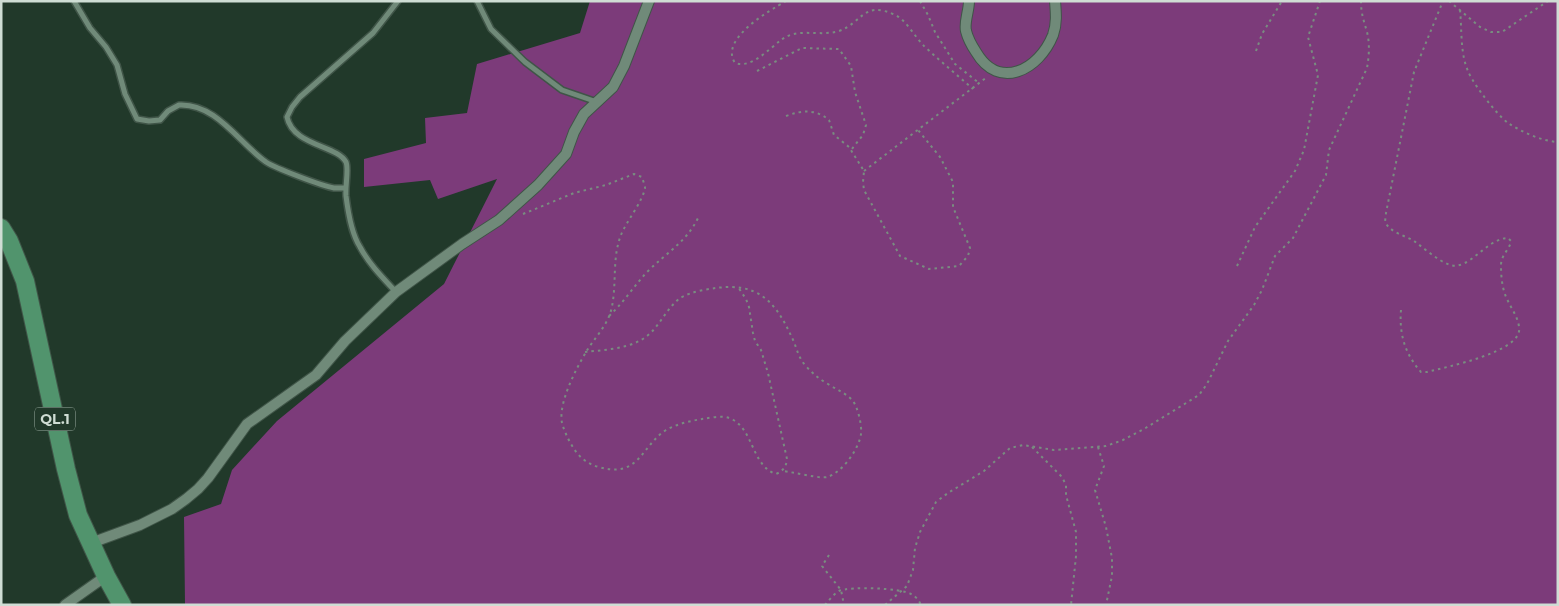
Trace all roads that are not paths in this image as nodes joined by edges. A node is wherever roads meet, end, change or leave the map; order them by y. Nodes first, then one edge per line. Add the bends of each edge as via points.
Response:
1 (74, 1) edge
2 (398, 1) edge
3 (478, 1) edge
4 (649, 1) edge
5 (969, 1) edge
6 (1055, 1) edge
7 (598, 102) junction
8 (345, 188) junction
9 (1, 228) edge
10 (396, 292) junction
11 (91, 543) junction
12 (106, 576) junction
13 (65, 605) edge
14 (122, 605) edge

1 - 8 lane via 117,65 125,94 137,119 160,120 178,105 195,108 220,119 271,165 331,187
2 - 8 lane via 373,33 300,97 288,114 288,121 302,137 343,158 347,169
3 - 7 lane via 491,29 519,57 562,90
4 - 7 street via 619,77
5 - 6 street via 967,36 981,61 1005,74 1028,67 1044,52 1056,25
7 - 10 street via 580,120 568,150 555,167 512,210
8 - 10 lane via 359,247
9 - 11 highway, QL.1 via 25,280 66,469 78,516
10 - 11 street via 316,375 247,424 198,489 186,499 156,517
11 - 12 highway, QL.1
12 - 13 street
12 - 14 highway, QL.1

